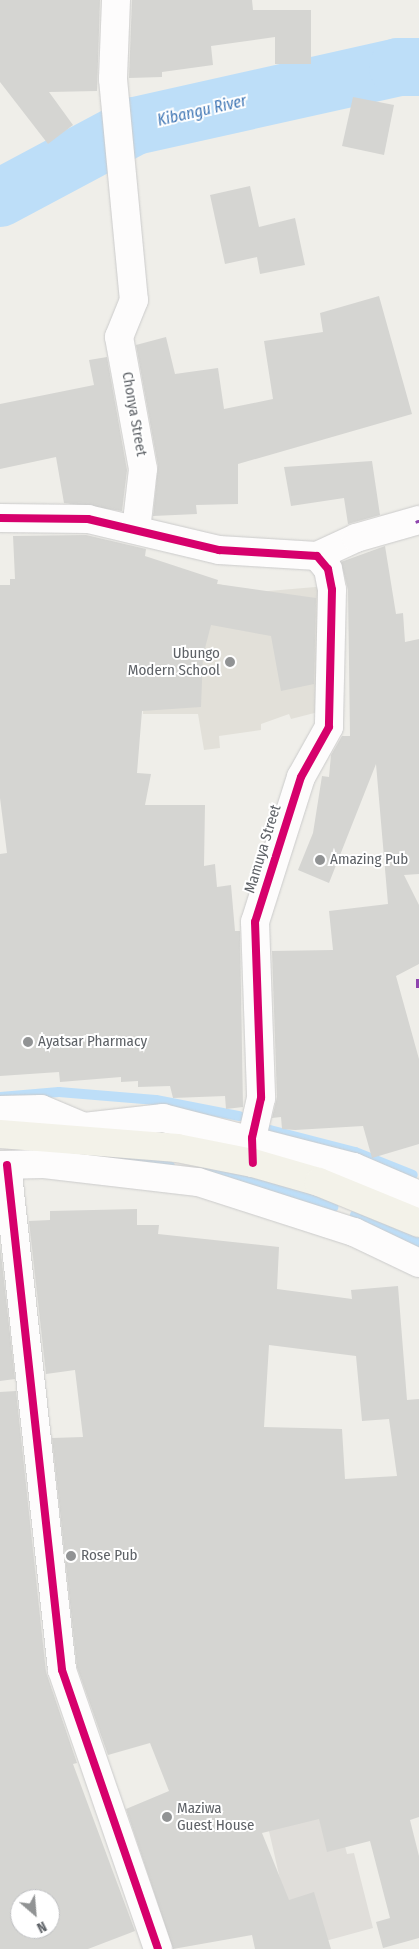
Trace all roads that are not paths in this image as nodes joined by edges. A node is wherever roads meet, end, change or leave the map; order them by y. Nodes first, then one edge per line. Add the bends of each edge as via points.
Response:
1 (116, 0) edge
2 (0, 518) edge
3 (419, 520) edge
4 (136, 530) junction
5 (317, 556) junction
6 (0, 1110) edge
7 (0, 1134) edge
8 (253, 1150) junction
9 (3, 1165) edge
10 (419, 1195) edge
11 (419, 1223) edge
12 (419, 1263) edge
13 (158, 1949) edge

1 - 4 street, Chonya Street via 113,79 134,300 119,337 144,469
2 - 4 street via 55,516
3 - 5 street via 356,538
4 - 5 street via 219,550
5 - 8 street, Mamuya Street via 332,579 329,727 298,786 255,922 261,1098
6 - 8 street via 42,1109 84,1127 163,1118
7 - 8 main road via 176,1148
8 - 10 street via 354,1167
8 - 11 main road via 319,1182
9 - 12 street via 44,1164 198,1182 354,1232
9 - 13 street via 62,1670

